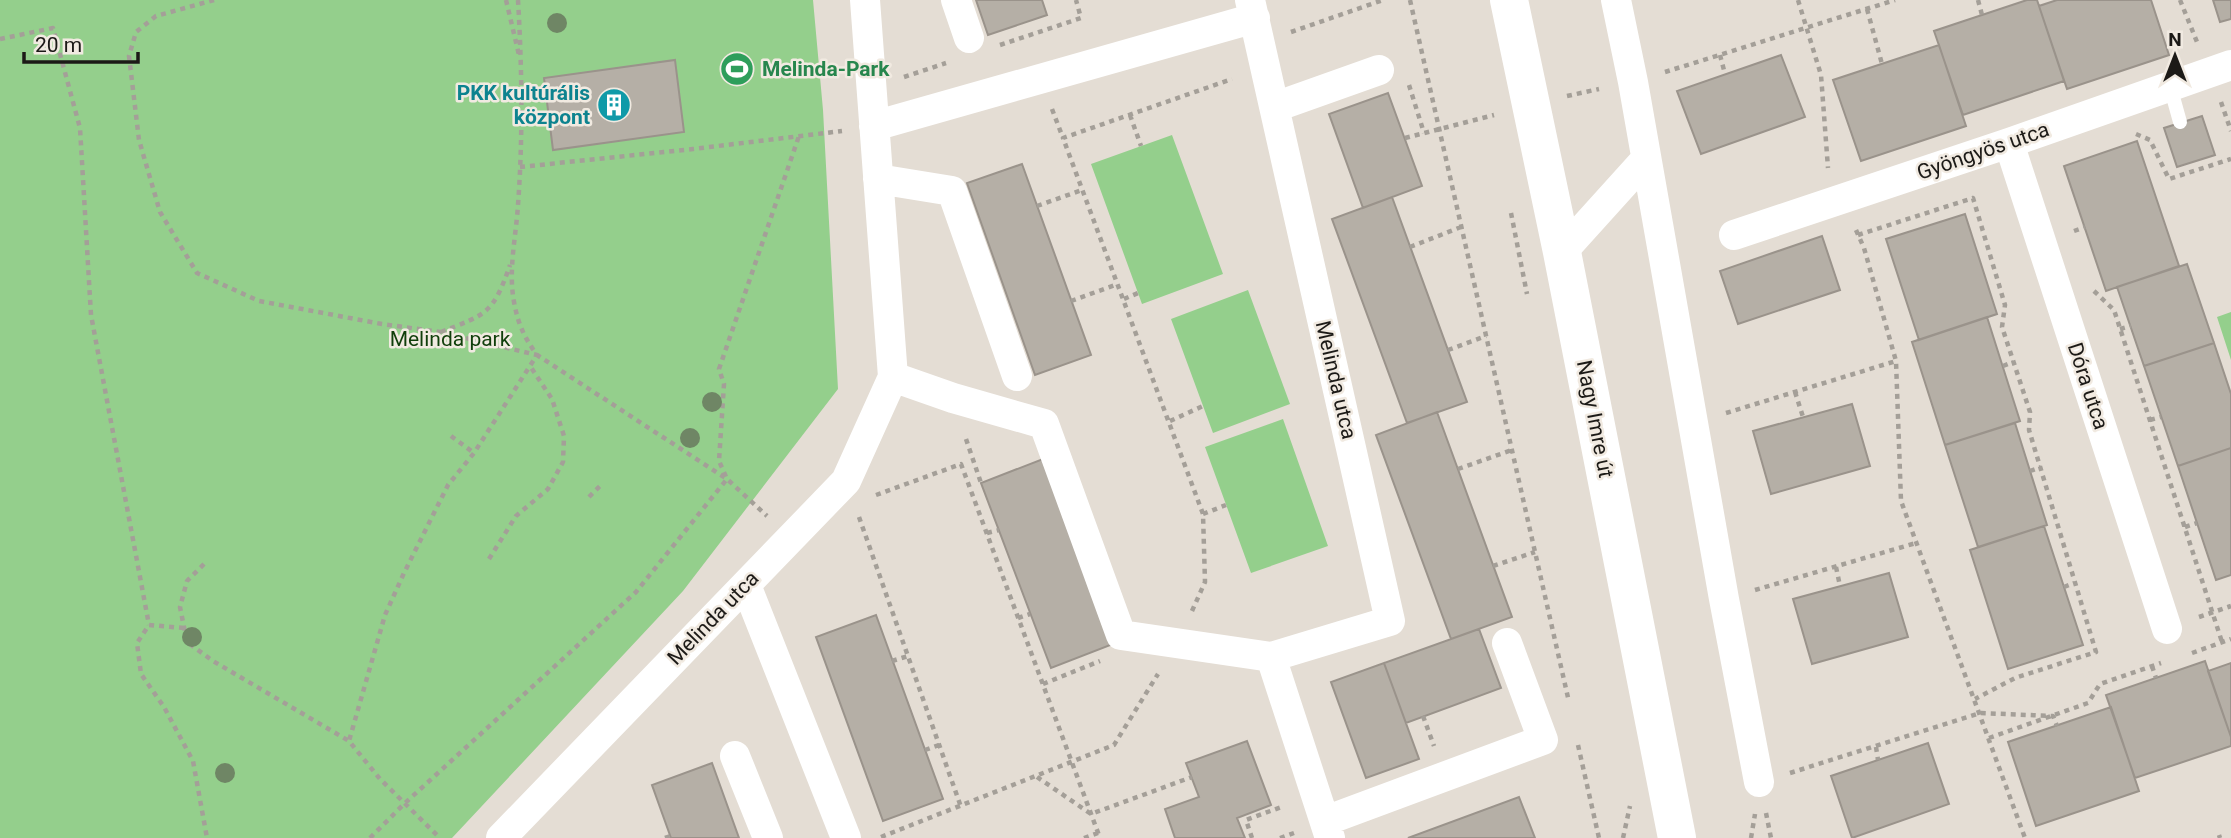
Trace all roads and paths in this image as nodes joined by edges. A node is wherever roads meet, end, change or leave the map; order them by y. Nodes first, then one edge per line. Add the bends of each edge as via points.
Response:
1 (214, 0) edge
2 (506, 0) edge
3 (518, 0) edge
4 (865, 0) edge
5 (956, 0) edge
6 (1383, 0) edge
7 (1410, 0) edge
8 (1509, 0) edge
9 (1616, 0) edge
10 (1798, 0) edge
11 (1895, 0) edge
12 (1978, 0) edge
13 (1867, 9) junction
14 (1982, 15) dead end
15 (1807, 27) junction
16 (1258, 32) edge
17 (0, 38) edge
18 (968, 38) dead end
19 (1720, 55) junction
20 (1699, 61) dead end
21 (1882, 64) dead end
22 (2231, 65) edge
23 (522, 70) junction
24 (1379, 70) dead end
25 (1726, 74) dead end
26 (1633, 82) junction
27 (2170, 86) junction
28 (2217, 92) dead end
29 (1531, 105) junction
30 (1275, 107) junction
31 (1130, 115) junction
32 (2180, 122) dead end
33 (874, 126) junction
34 (1439, 130) junction
35 (2231, 131) edge
36 (799, 136) junction
37 (1405, 138) dead end
38 (2124, 138) dead end
39 (2009, 143) junction
40 (1141, 146) dead end
41 (1646, 159) junction
42 (2231, 159) edge
43 (520, 167) junction
44 (878, 179) junction
45 (1082, 190) junction
46 (1842, 198) junction
47 (1037, 206) dead end
48 (2070, 219) dead end
49 (1461, 227) junction
50 (2085, 227) dead end
51 (2074, 231) junction
52 (1734, 234) dead end
53 (1858, 235) junction
54 (2078, 243) dead end
55 (1410, 247) dead end
56 (1562, 252) junction
57 (512, 261) junction
58 (2089, 279) dead end
59 (1118, 284) junction
60 (1138, 293) dead end
61 (1124, 299) junction
62 (1071, 301) dead end
63 (2131, 326) dead end
64 (2120, 329) junction
65 (440, 332) junction
66 (1486, 336) junction
67 (1448, 350) dead end
68 (537, 355) junction
69 (1896, 361) junction
70 (2013, 362) junction
71 (530, 366) junction
72 (2003, 366) dead end
73 (1017, 376) dead end
74 (893, 377) junction
75 (1795, 391) junction
76 (1761, 402) dead end
77 (1203, 406) dead end
78 (2161, 417) dead end
79 (1803, 418) dead end
80 (2150, 420) junction
81 (1170, 421) junction
82 (452, 436) dead end
83 (1512, 450) junction
84 (474, 453) junction
85 (2041, 467) junction
86 (1458, 469) dead end
87 (2030, 471) dead end
88 (727, 479) junction
89 (600, 486) dead end
90 (850, 492) junction
91 (589, 497) dead end
92 (1226, 505) dead end
93 (1203, 514) junction
94 (2197, 523) dead end
95 (2185, 527) junction
96 (999, 530) dead end
97 (987, 533) junction
98 (790, 538) junction
99 (1916, 544) junction
100 (1535, 552) junction
101 (489, 559) dead end
102 (204, 564) dead end
103 (1493, 566) dead end
104 (1836, 567) junction
105 (1796, 578) dead end
106 (2074, 583) junction
107 (746, 585) junction
108 (1840, 586) dead end
109 (2064, 587) dead end
110 (1030, 614) dead end
111 (1018, 618) junction
112 (149, 625) junction
113 (184, 628) junction
114 (2167, 629) dead end
115 (2231, 639) edge
116 (2222, 642) junction
117 (1178, 643) junction
118 (1507, 643) dead end
119 (2187, 654) dead end
120 (908, 656) junction
121 (1271, 657) junction
122 (892, 661) dead end
123 (2164, 662) dead end
124 (2152, 666) junction
125 (2156, 678) dead end
126 (1975, 699) junction
127 (1980, 713) junction
128 (1572, 715) dead end
129 (2053, 716) junction
130 (2056, 726) dead end
131 (1989, 738) junction
132 (349, 741) junction
133 (1578, 743) dead end
134 (939, 745) junction
135 (1876, 747) junction
136 (925, 750) dead end
137 (735, 756) dead end
138 (1878, 760) dead end
139 (1072, 762) junction
140 (1036, 776) junction
141 (1192, 777) dead end
142 (1759, 782) joint
143 (404, 804) junction
144 (961, 807) junction
145 (1091, 814) junction
146 (1312, 819) edge
147 (1099, 835) edge
148 (207, 838) edge
149 (370, 838) edge
150 (440, 838) edge
151 (501, 838) edge
152 (768, 838) edge
153 (846, 838) edge
154 (878, 838) edge
155 (1084, 838) edge
156 (1252, 838) edge
157 (1599, 838) edge
158 (1678, 838) edge
159 (2025, 838) edge

1 - 65 path via 156,16 136,32 129,56 139,140 160,212 197,273 259,301
2 - 23 path
3 - 23 path
4 - 33 street, Melinda utca
5 - 18 street
6 - 16 path
7 - 34 path
8 - 29 street, Nagy Imre út
9 - 26 street
10 - 15 path
11 - 13 path
12 - 14 path
13 - 15 path
13 - 21 path
15 - 19 path
15 - 46 path via 1821,75 1828,169
16 - 30 street, Melinda utca
16 - 31 path
16 - 33 street
17 - 112 path via 53,27 65,65 80,128 91,315
19 - 20 path
19 - 25 path
22 - 27 street, Gyöngyös utca
23 - 43 path
24 - 30 street
26 - 29 path
26 - 41 street
27 - 32 lane
27 - 39 street, Gyöngyös utca
28 - 35 path
29 - 34 path
29 - 56 street, Nagy Imre út
30 - 121 street, Melinda utca via 1390,621
31 - 40 path
31 - 45 path via 1063,138
33 - 36 path
33 - 44 street, Melinda utca
34 - 37 path
34 - 49 path
36 - 43 path
36 - 88 path via 719,369 724,384 719,461
38 - 42 path via 2137,134 2150,140 2169,179
39 - 46 street, Gyöngyös utca
39 - 114 street, Dóra utca
41 - 56 street
41 - 142 street
43 - 57 path
44 - 73 street via 952,191
44 - 74 street, Melinda utca
45 - 47 path
45 - 59 path
46 - 52 street, Gyöngyös utca
46 - 53 path
48 - 51 path
49 - 55 path
49 - 66 path
50 - 51 path
51 - 54 path
53 - 69 path
53 - 70 path via 1973,198 2005,305 2002,327
56 - 158 street, Nagy Imre út
57 - 65 path via 499,297 481,316
57 - 68 path via 513,299 522,333
58 - 64 path via 2093,291 2114,310
59 - 61 path
59 - 62 path
60 - 61 path
61 - 81 path
63 - 64 path
64 - 80 path
65 - 68 path
66 - 67 path
66 - 83 path
68 - 71 path
68 - 88 path
69 - 75 path
69 - 99 path via 1901,501
70 - 72 path
70 - 85 path via 2030,412 2029,430
71 - 84 path
71 - 101 path via 552,398 564,436 563,463 548,489 516,516
74 - 90 street, Melinda utca
74 - 117 street, Melinda utca via 1044,424 1121,635
75 - 76 path
75 - 79 path
77 - 81 path
78 - 80 path
80 - 95 path
81 - 93 path
82 - 84 path
83 - 86 path
83 - 100 path
84 - 132 path via 448,485 385,615
85 - 87 path
85 - 106 path
88 - 98 path
88 - 143 path via 636,592
89 - 91 path
90 - 97 path via 961,464
90 - 98 street, Melinda utca
90 - 120 path
92 - 93 path
93 - 117 path via 1205,582
94 - 95 path
95 - 116 path
96 - 97 path
97 - 111 path
98 - 107 street, Melinda utca
99 - 104 path
99 - 126 path
100 - 103 path
100 - 128 path
102 - 113 path via 187,582 180,607
104 - 105 path
104 - 108 path
106 - 109 path
106 - 126 path via 2096,652 2015,678
107 - 151 street, Melinda utca
107 - 153 street
110 - 111 path
111 - 139 path
112 - 113 path
112 - 148 path via 137,643 141,674 193,761
113 - 132 path via 187,642 212,661
115 - 116 path
116 - 119 path
117 - 121 street, Melinda utca
117 - 139 path via 1114,745
118 - 146 street via 1543,740
120 - 122 path
120 - 134 path
121 - 146 street
123 - 124 path
124 - 125 path
124 - 129 path via 2100,684 2088,703
126 - 127 path
127 - 129 path
127 - 131 path
127 - 135 path
129 - 130 path
129 - 131 path
131 - 159 path
132 - 143 path
133 - 157 path
134 - 136 path
134 - 144 path
135 - 138 path
135 - 142 path
137 - 152 street
139 - 140 path
139 - 145 path
140 - 144 path
140 - 145 path
141 - 145 path
143 - 149 path
143 - 150 path
144 - 154 path
145 - 147 path
146 - 156 path via 1246,820
147 - 155 path

